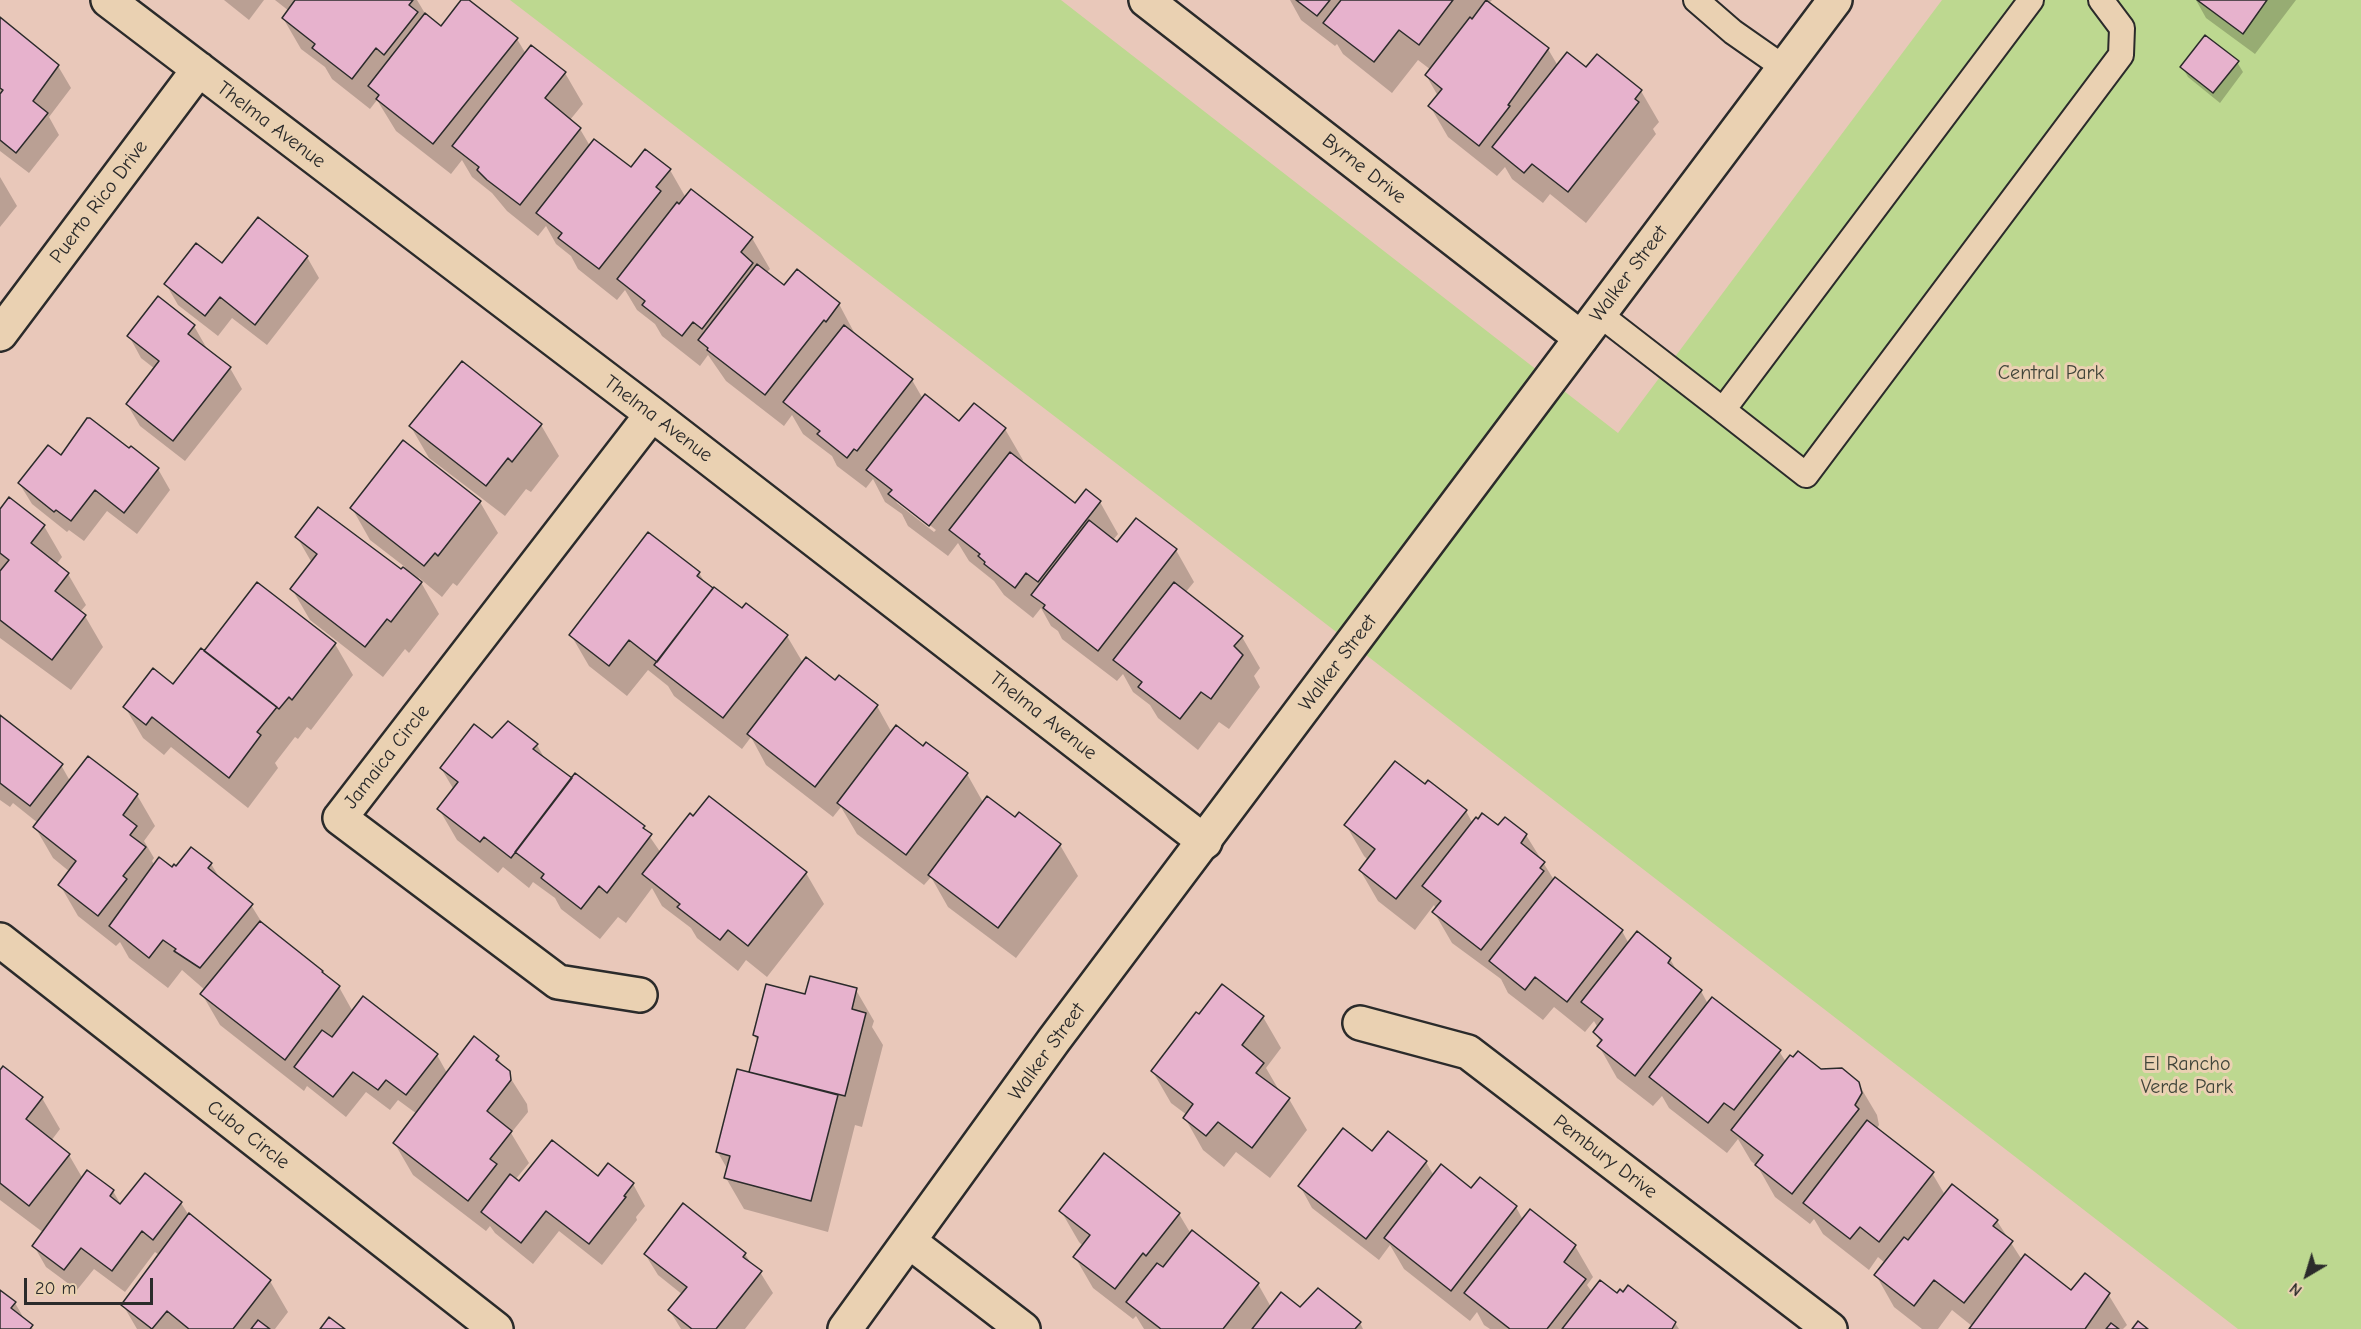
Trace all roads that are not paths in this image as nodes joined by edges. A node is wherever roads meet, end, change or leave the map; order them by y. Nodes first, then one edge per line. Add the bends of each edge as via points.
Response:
1 (108, 0) edge
2 (1146, 0) edge
3 (1696, 0) edge
4 (1835, 0) edge
5 (2031, 0) edge
6 (2101, 0) edge
7 (1783, 67) junction
8 (199, 69) junction
9 (1590, 326) junction
10 (0, 334) edge
11 (1723, 410) junction
12 (652, 414) junction
13 (1205, 842) junction
14 (0, 940) edge
15 (640, 995) dead end
16 (1360, 1023) dead end
17 (910, 1242) junction
18 (496, 1329) edge
19 (845, 1329) edge
20 (1023, 1329) edge
21 (1830, 1329) edge

1 - 8 street, Thelma Avenue
2 - 9 street, Byrne Drive
3 - 7 lane
4 - 7 street, Walker Street
5 - 11 lane
6 - 11 lane via 2122,28 2121,55 1806,475
7 - 9 street, Walker Street
8 - 10 street, Puerto Rico Drive
8 - 12 street, Thelma Avenue
9 - 11 lane
9 - 13 street, Walker Street
12 - 13 street, Thelma Avenue
12 - 15 street, Jamaica Circle via 340,818 558,982
13 - 17 street, Walker Street via 1054,1041
14 - 18 street, Cuba Circle
16 - 21 street, Pembury Drive via 1468,1052
17 - 19 street, Walker Street
17 - 20 street

